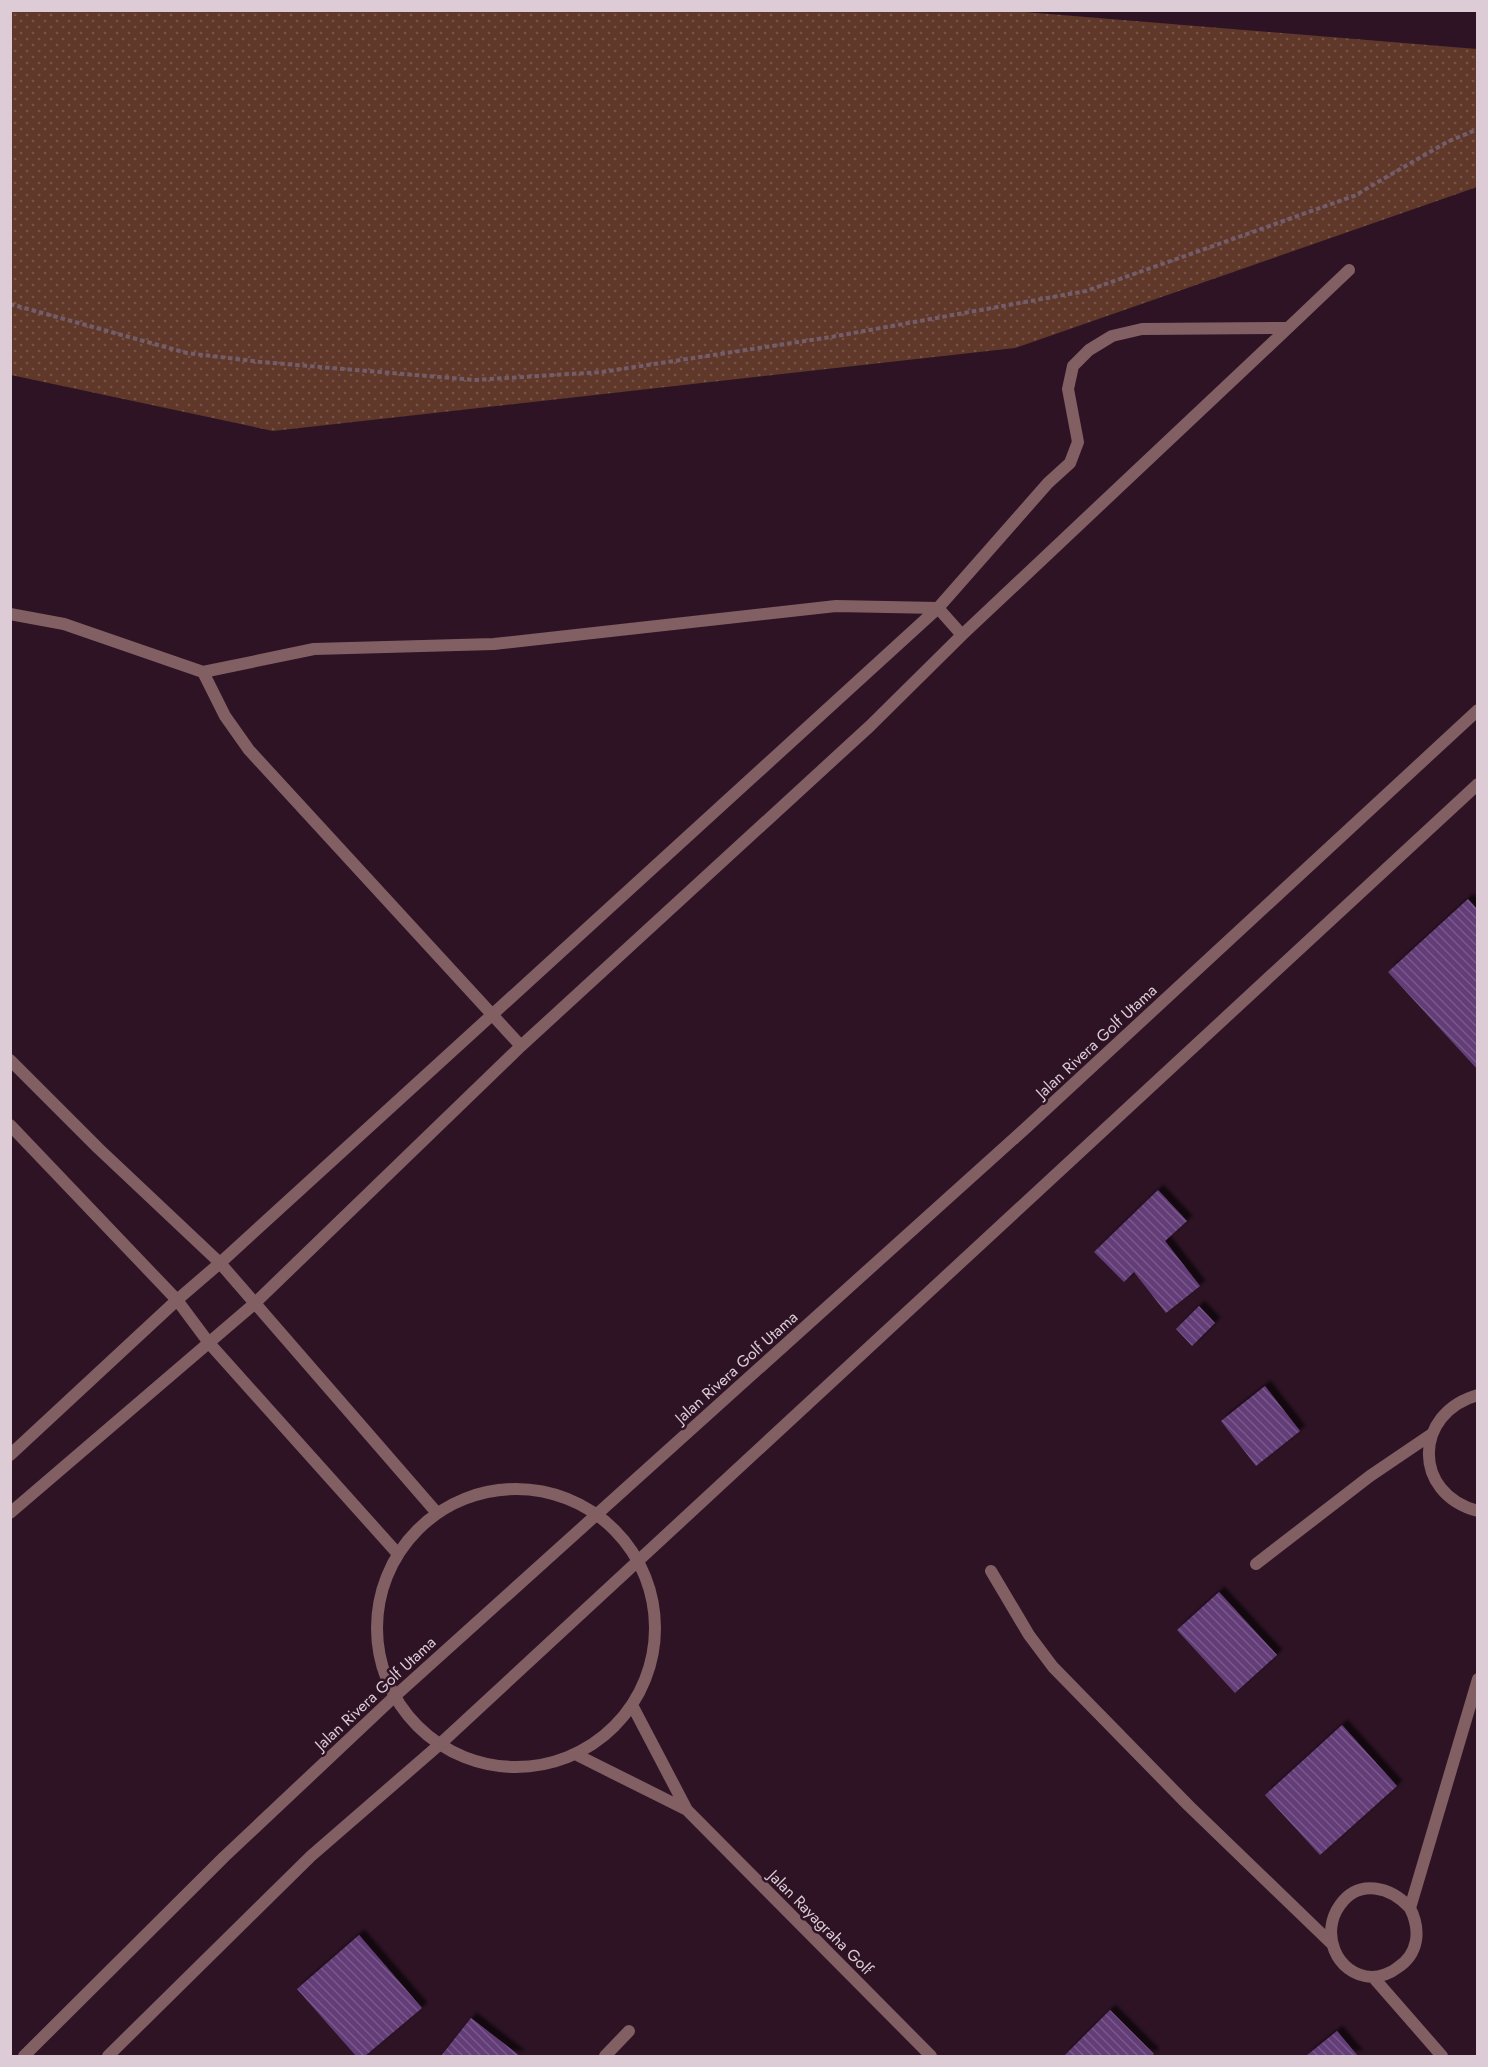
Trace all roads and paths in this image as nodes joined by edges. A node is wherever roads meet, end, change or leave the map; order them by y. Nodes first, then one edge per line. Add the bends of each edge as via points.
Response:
1 (1478, 129) edge
2 (1349, 270) dead end
3 (10, 304) edge
4 (1288, 328) junction
5 (938, 608) junction
6 (10, 614) edge
7 (962, 635) junction
8 (203, 672) junction
9 (1478, 710) edge
10 (1478, 784) edge
11 (492, 1016) junction
12 (521, 1047) junction
13 (10, 1060) edge
14 (10, 1125) edge
15 (220, 1263) junction
16 (177, 1300) junction
17 (254, 1304) junction
18 (209, 1344) junction
19 (1478, 1395) edge
20 (1432, 1434) junction
21 (10, 1455) edge
22 (1478, 1510) edge
23 (10, 1513) edge
24 (437, 1513) junction
25 (598, 1513) junction
26 (398, 1554) junction
27 (639, 1560) junction
28 (1256, 1564) dead end
29 (991, 1571) dead end
30 (1478, 1679) edge
31 (394, 1697) junction
32 (632, 1705) junction
33 (439, 1745) junction
34 (575, 1754) junction
35 (687, 1810) junction
36 (1410, 1908) junction
37 (1331, 1943) junction
38 (1373, 1977) junction
39 (629, 2031) dead end
40 (24, 2056) edge
41 (108, 2056) edge
42 (605, 2056) edge
43 (931, 2056) edge
44 (1442, 2056) edge

1 - 3 path via 1354,196 1086,291 831,337 602,372 475,380 261,362 187,353
2 - 4 street
4 - 5 street via 1142,329 1112,336 1089,350 1073,366 1068,389 1078,442 1070,463
4 - 7 street
5 - 7 street
5 - 8 street via 836,606 494,644 315,649
5 - 11 street
6 - 8 street via 64,624
7 - 12 street via 870,726
8 - 11 street via 225,716 249,750
9 - 25 street, Jalan Rivera Golf Utama via 1019,1134
10 - 27 street
11 - 12 street
11 - 15 street
12 - 17 street
13 - 15 street
14 - 16 street
15 - 16 street
15 - 17 street
16 - 18 street
16 - 21 street
17 - 18 street
17 - 24 street
18 - 23 street
18 - 26 street
19 - 20 street via 1451,1407
20 - 22 street via 1430,1467 1436,1483 1446,1496
20 - 28 street via 1370,1476
24 - 25 street via 475,1494 517,1488 560,1494
24 - 26 street
25 - 27 street via 621,1534
25 - 31 street, Jalan Rivera Golf Utama
26 - 31 street via 382,1588 376,1626 381,1663
27 - 32 street via 655,1608 656,1633 647,1675
27 - 33 street
29 - 37 street via 1053,1667
30 - 36 street
31 - 33 street via 406,1715
31 - 40 street, Jalan Rivera Golf Utama via 224,1857
32 - 34 street via 607,1734
32 - 35 street, Jalan Rayagraha Golf
33 - 34 street via 471,1760 506,1767 541,1765
33 - 41 street via 311,1856
34 - 35 street, Jalan Rayagraha Golf
35 - 43 street, Jalan Rayagraha Golf
36 - 37 street via 1400,1896 1386,1889 1356,1892 1334,1912
36 - 38 street via 1417,1921 1413,1951 1404,1964
37 - 38 street via 1348,1968
38 - 44 street
39 - 42 street

